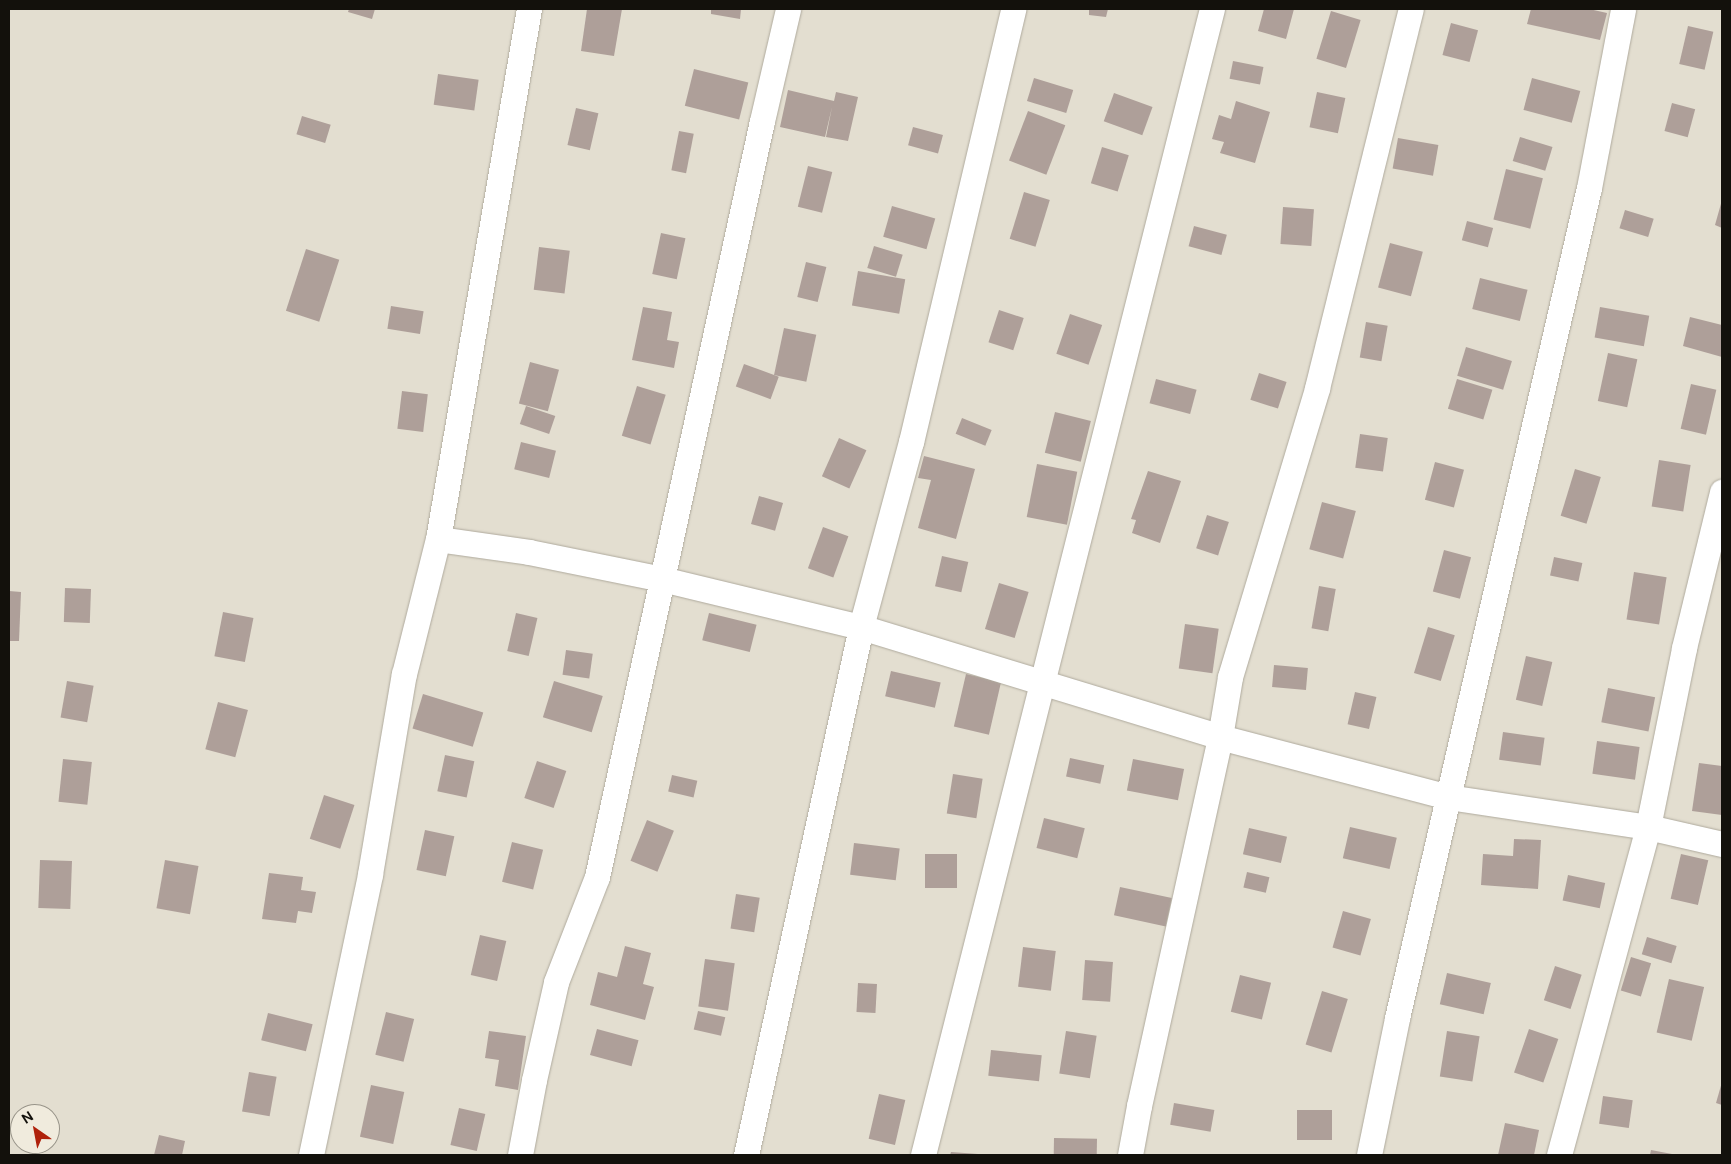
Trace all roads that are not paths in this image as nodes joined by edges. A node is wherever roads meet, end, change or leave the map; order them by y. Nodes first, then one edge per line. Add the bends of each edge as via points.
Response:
1 (529, 9) edge
2 (788, 9) edge
3 (1013, 9) edge
4 (1212, 9) edge
5 (1411, 9) edge
6 (1623, 9) edge
7 (1722, 492) edge
8 (438, 540) junction
9 (662, 579) junction
10 (861, 627) junction
11 (1042, 683) junction
12 (1220, 737) junction
13 (1448, 797) junction
14 (1648, 827) junction
15 (1722, 844) edge
16 (311, 1155) edge
17 (520, 1155) edge
18 (746, 1155) edge
19 (923, 1155) edge
20 (1130, 1155) edge
21 (1369, 1155) edge
22 (1559, 1155) edge

1 - 8 street
2 - 9 street
3 - 10 street via 911,442
4 - 11 street
5 - 12 street via 1317,388 1230,677
6 - 13 street via 1587,198
7 - 14 street via 1684,648
8 - 9 street via 529,552
8 - 16 street via 404,674 370,874
9 - 10 street
9 - 17 street via 597,878 556,982
10 - 11 street
10 - 18 street
11 - 12 street
11 - 19 street
12 - 13 street
12 - 20 street
13 - 14 street
13 - 21 street
14 - 15 street
14 - 22 street

